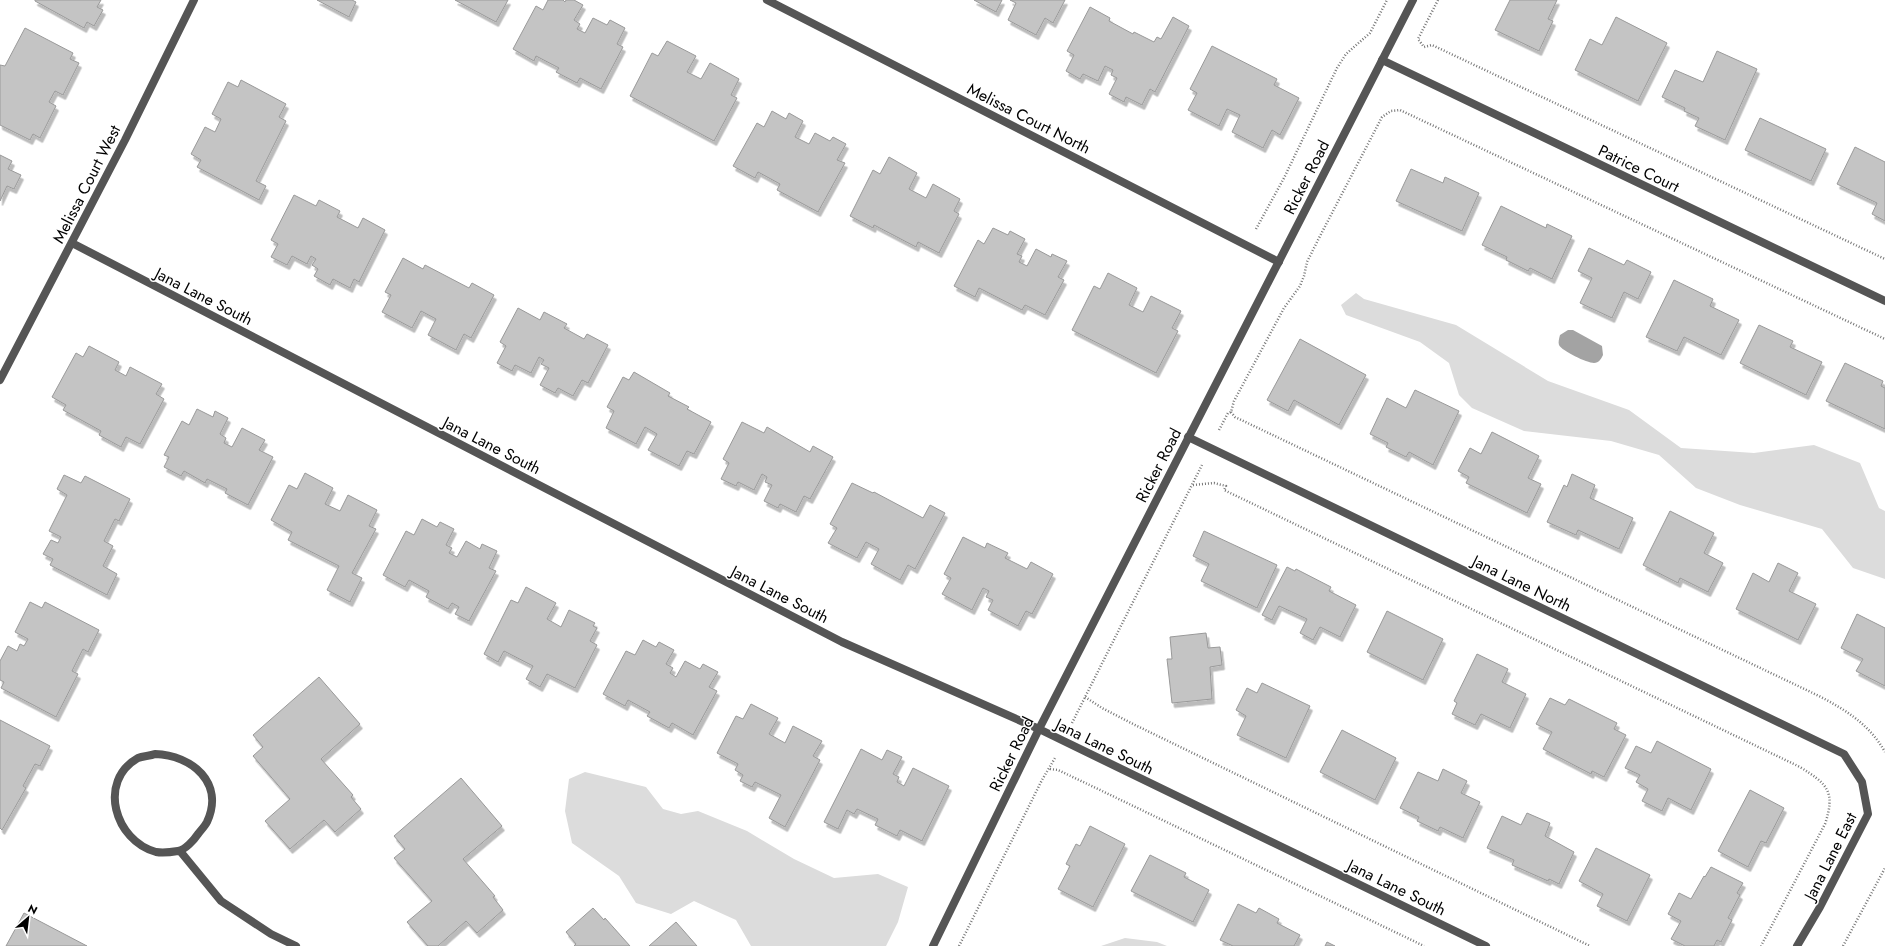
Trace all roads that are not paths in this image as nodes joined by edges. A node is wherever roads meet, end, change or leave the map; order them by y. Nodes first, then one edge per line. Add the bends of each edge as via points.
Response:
1 (194, 0) edge
2 (767, 0) edge
3 (1413, 0) edge
4 (1382, 60) junction
5 (72, 243) junction
6 (1279, 262) junction
7 (1885, 301) edge
8 (0, 380) edge
9 (1188, 437) junction
10 (1038, 729) junction
11 (1844, 754) joint
12 (180, 851) junction
13 (296, 946) edge
14 (933, 946) edge
15 (1486, 946) edge
16 (1796, 946) edge

1 - 5 street, Melissa Court West
2 - 6 street, Melissa Court North
3 - 4 street, Ricker Road
4 - 6 street, Ricker Road
4 - 7 street, Patrice Court
5 - 8 street, Melissa Court West
5 - 10 street, Jana Lane South via 842,642
6 - 9 street, Ricker Road
9 - 10 street, Ricker Road
9 - 11 street, Jana Lane North
10 - 14 street, Ricker Road
10 - 15 street, Jana Lane South
11 - 16 street, Jana Lane East via 1862,782 1868,814 1820,907
12 - 12 street via 195,840 207,821 212,802 204,773 190,763 169,755 156,754 139,758 124,768 117,783 117,816 127,833 143,846 157,852
12 - 13 street via 221,901 271,934

